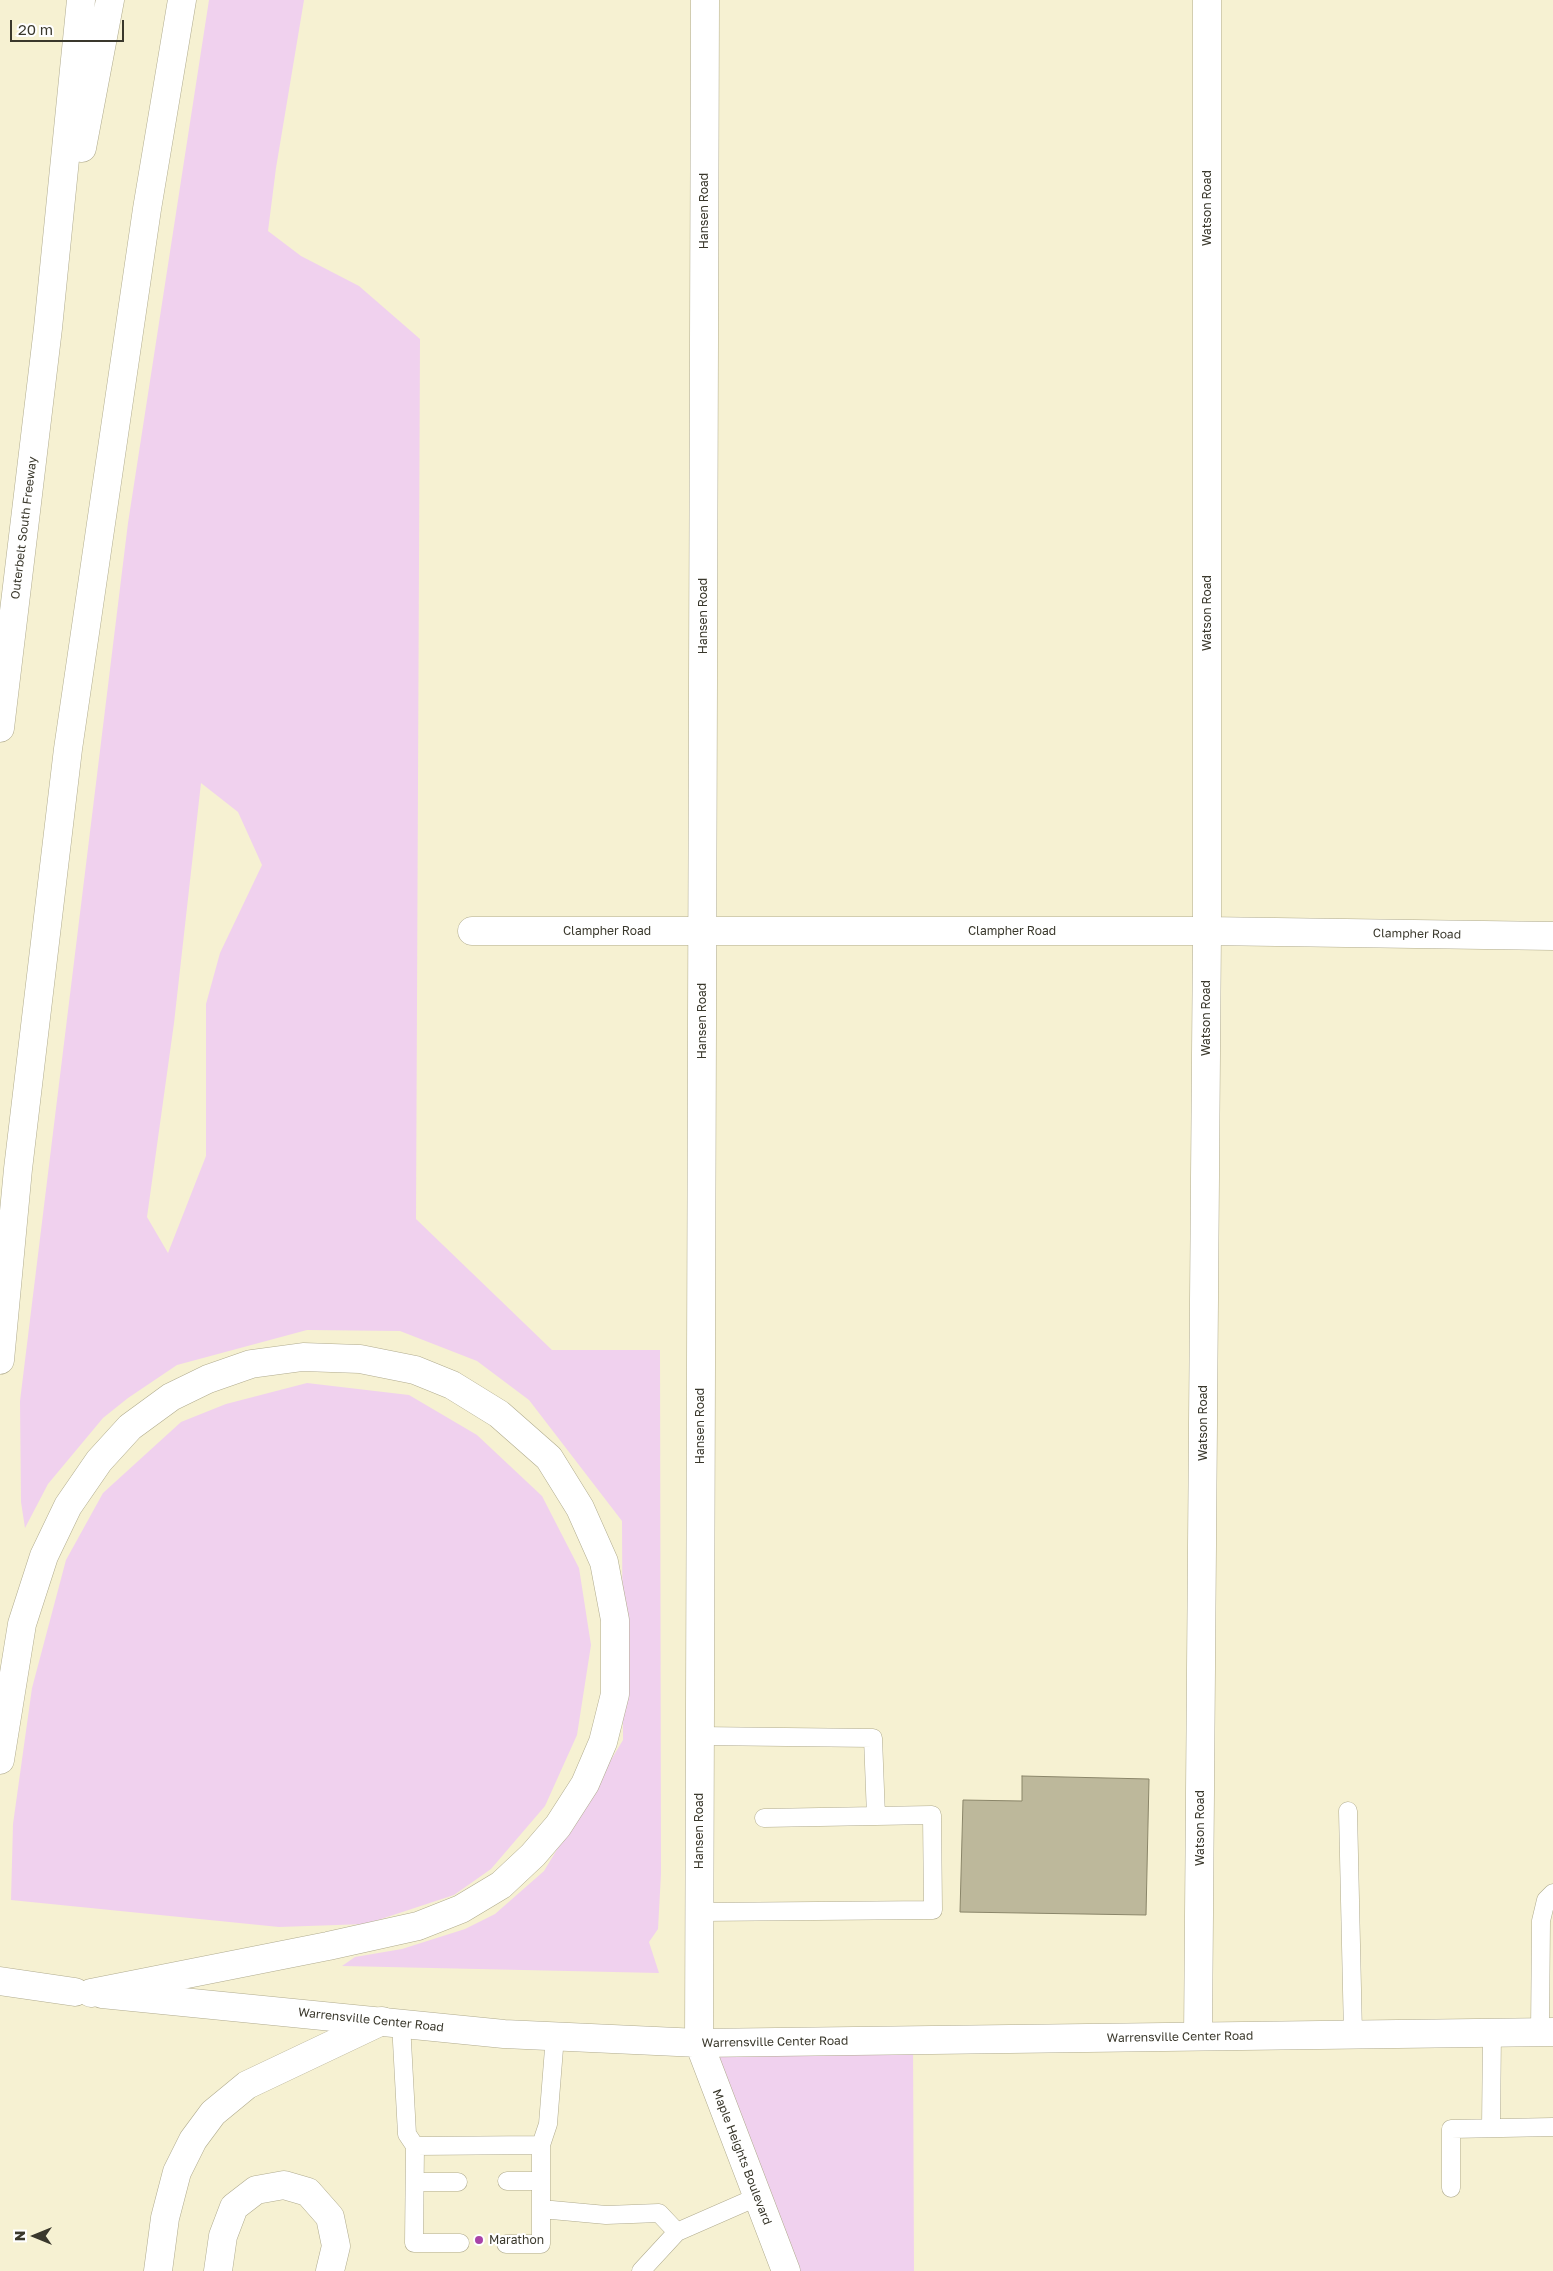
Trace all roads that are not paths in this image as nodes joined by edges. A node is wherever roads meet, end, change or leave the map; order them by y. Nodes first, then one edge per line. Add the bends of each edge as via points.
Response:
1 (81, 0) edge
2 (110, 0) edge
3 (182, 0) edge
4 (705, 0) edge
5 (1208, 0) edge
6 (48, 328) junction
7 (0, 728) edge
8 (472, 931) dead end
9 (702, 931) junction
10 (1208, 931) junction
11 (1553, 936) edge
12 (0, 1360) edge
13 (699, 1736) junction
14 (0, 1760) edge
15 (1348, 1811) dead end
16 (876, 1816) junction
17 (764, 1818) dead end
18 (1553, 1893) edge
19 (699, 1912) junction
20 (0, 1982) edge
21 (83, 1992) junction
22 (392, 2022) junction
23 (1492, 2032) junction
24 (1546, 2032) edge
25 (1353, 2034) junction
26 (554, 2036) junction
27 (1198, 2036) junction
28 (699, 2043) junction
29 (1553, 2127) edge
30 (1491, 2128) junction
31 (541, 2145) junction
32 (415, 2146) junction
33 (507, 2181) dead end
34 (541, 2181) junction
35 (415, 2182) junction
36 (458, 2182) dead end
37 (1451, 2188) dead end
38 (758, 2197) junction
39 (541, 2210) junction
40 (676, 2232) junction
41 (460, 2243) dead end
42 (506, 2244) dead end
43 (158, 2271) edge
44 (218, 2271) edge
45 (330, 2271) edge
46 (641, 2271) edge
47 (786, 2271) edge

1 - 6 main road, Outerbelt South Freeway
2 - 6 main road, Outerbelt South Freeway
3 - 12 main road via 145,219 68,749 18,1168
4 - 9 main road, Hansen Road
5 - 10 main road, Watson Road
6 - 7 main road, Outerbelt South Freeway
8 - 9 main road, Clampher Road
9 - 10 main road, Clampher Road
9 - 13 main road, Hansen Road
10 - 11 main road, Clampher Road
10 - 27 main road, Watson Road
13 - 16 lane via 873,1738
13 - 19 main road, Hansen Road
14 - 21 main road via 22,1624 44,1556 68,1506 100,1461 130,1427 171,1397 250,1364 303,1357 360,1359 415,1370 452,1384 499,1414 549,1458 580,1508 604,1562 615,1620 615,1694 603,1742 585,1784 558,1826 501,1885 461,1909 418,1926
15 - 25 lane
16 - 17 lane
16 - 19 lane via 932,1815 932,1910
18 - 24 lane via 1546,1900 1540,1921
19 - 28 main road, Hansen Road
20 - 21 main road, Warrensville Center Road
21 - 22 main road, Warrensville Center Road
22 - 26 main road, Warrensville Center Road
22 - 32 lane via 407,2134
22 - 43 main road via 247,2085 213,2113 193,2140 177,2172 165,2218
23 - 24 main road, Warrensville Center Road
23 - 25 main road, Warrensville Center Road
23 - 30 lane
25 - 27 main road, Warrensville Center Road
26 - 28 main road, Warrensville Center Road
26 - 31 lane via 548,2124
27 - 28 main road, Warrensville Center Road
28 - 38 main road, Maple Heights Boulevard
29 - 30 lane
30 - 37 lane via 1451,2129
31 - 32 lane
31 - 34 lane
32 - 35 lane
33 - 34 lane
34 - 39 lane
35 - 36 lane
35 - 41 lane via 414,2243
38 - 40 lane
38 - 47 main road, Maple Heights Boulevard
39 - 40 lane via 606,2215 660,2213
39 - 42 lane via 541,2244
40 - 46 lane
44 - 45 main road via 223,2236 234,2207 256,2190 284,2185 308,2192 330,2217 336,2246

